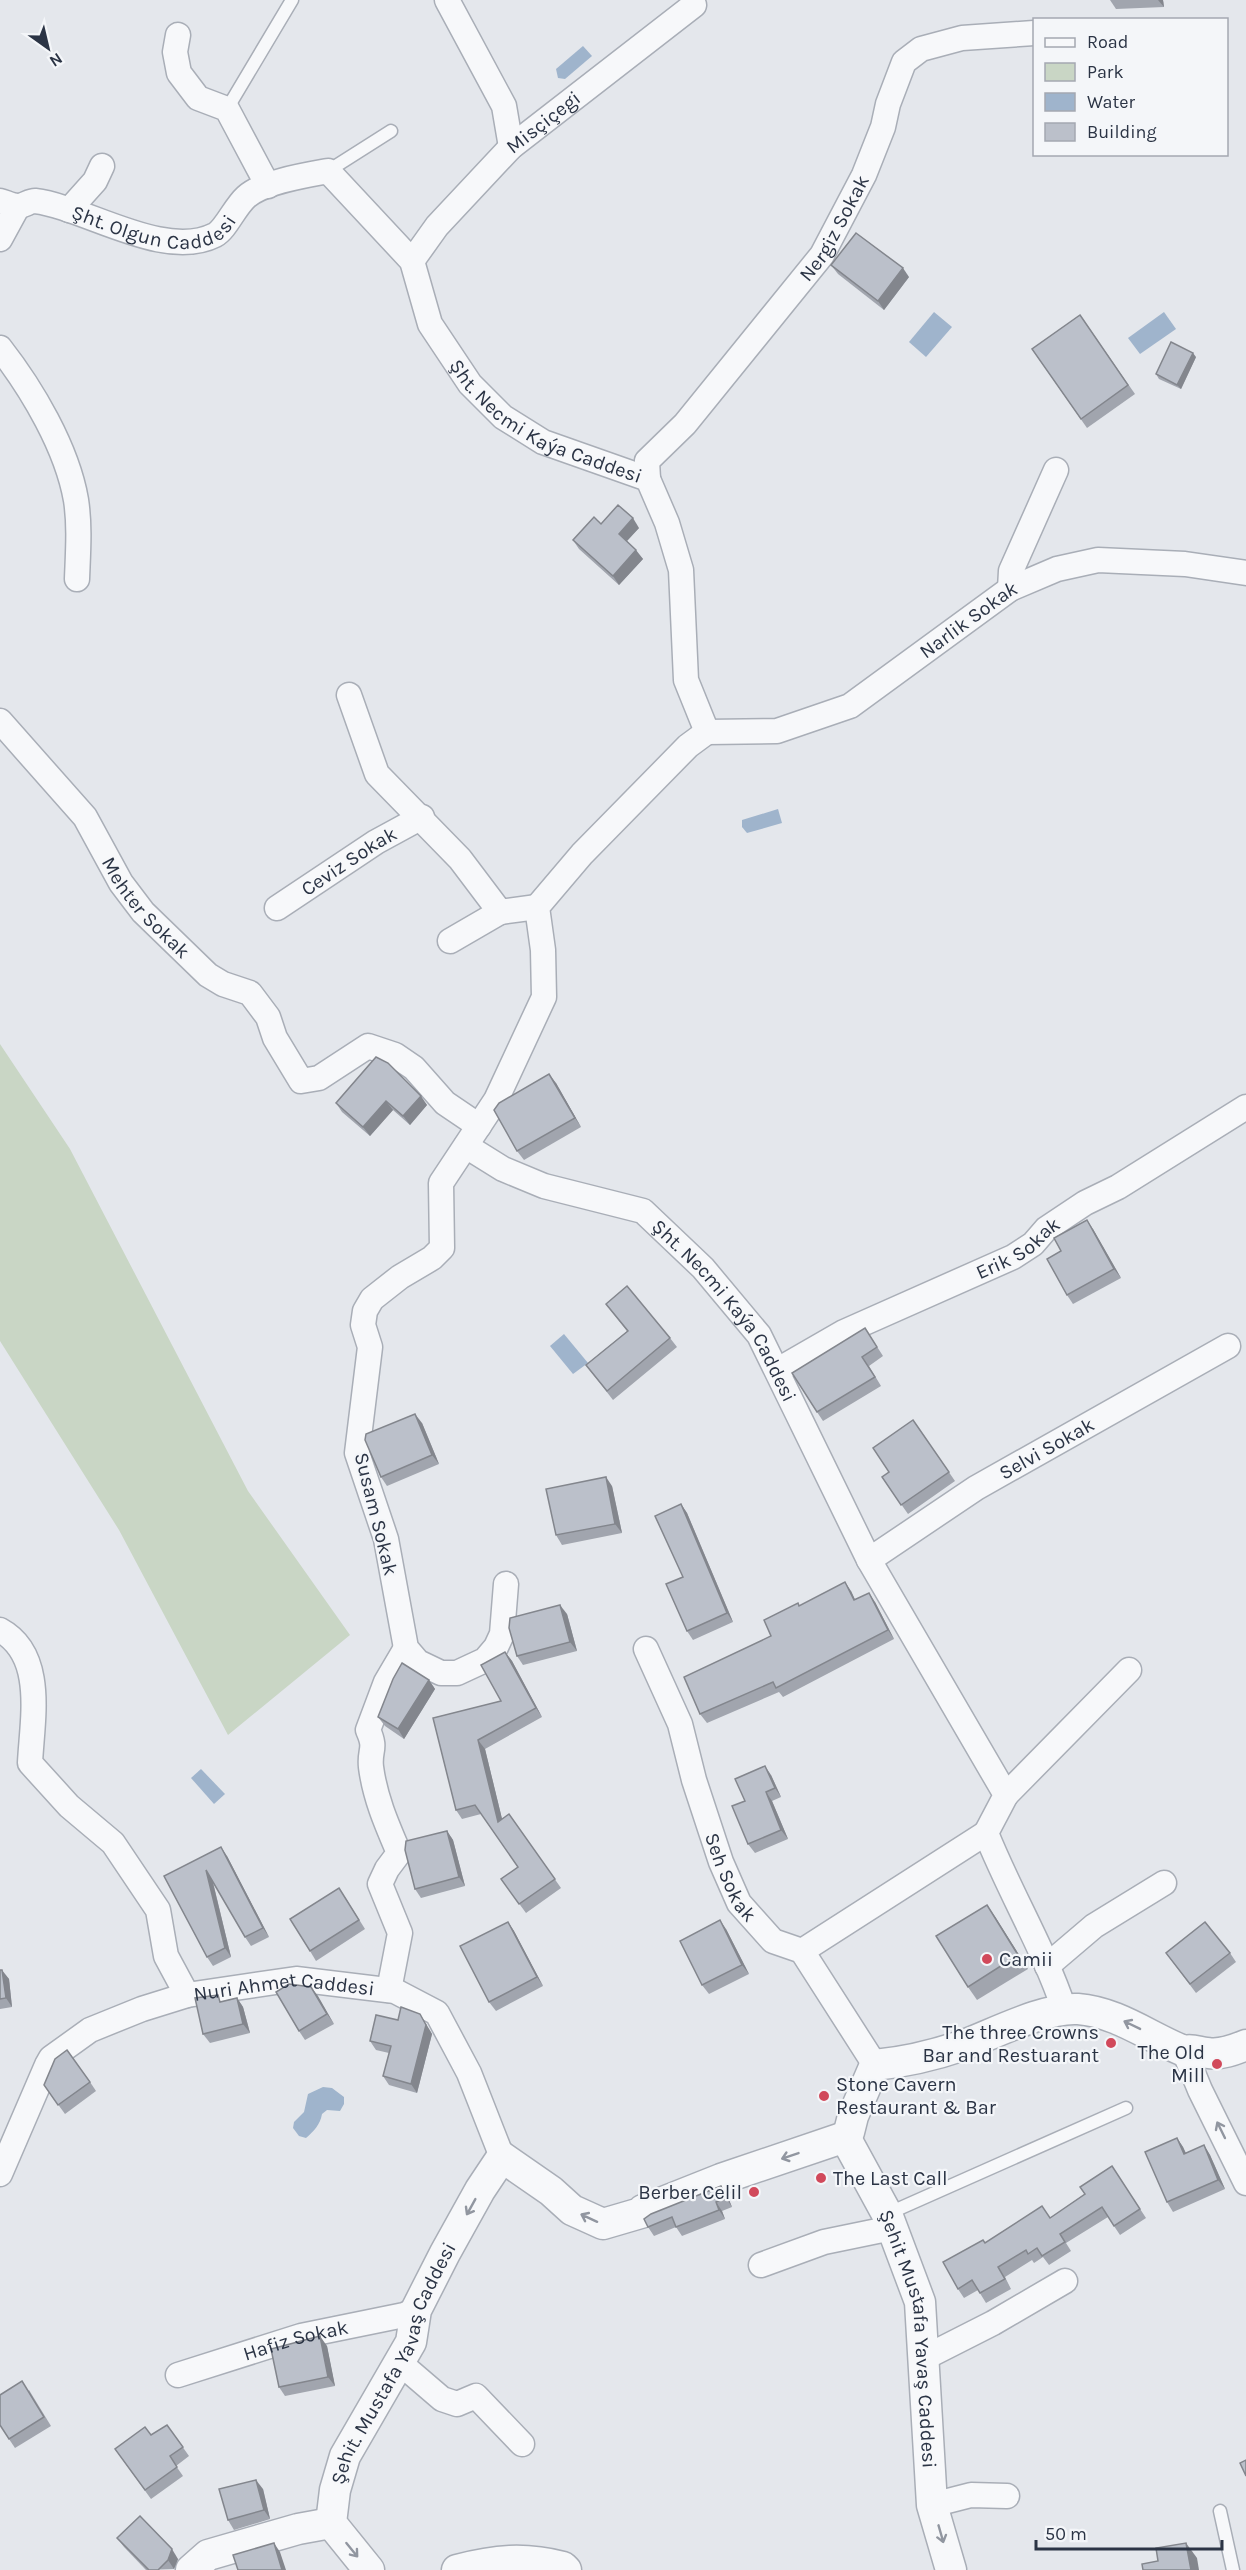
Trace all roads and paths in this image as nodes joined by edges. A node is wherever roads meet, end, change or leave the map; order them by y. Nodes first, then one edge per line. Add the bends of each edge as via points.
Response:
1 (292, 0) edge
2 (447, 0) edge
3 (694, 5) dead end
4 (1033, 33) edge
5 (178, 35) dead end
6 (227, 109) junction
7 (391, 131) dead end
8 (511, 147) junction
9 (102, 165) dead end
10 (328, 171) junction
11 (268, 186) junction
12 (9, 204) edge
13 (69, 210) junction
14 (0, 238) edge
15 (412, 261) junction
16 (0, 348) edge
17 (1056, 471) dead end
18 (648, 478) junction
19 (1246, 573) edge
20 (77, 579) dead end
21 (1010, 588) junction
22 (349, 695) dead end
23 (0, 721) edge
24 (698, 739) junction
25 (422, 817) junction
26 (537, 907) junction
27 (277, 908) dead end
28 (500, 912) junction
29 (450, 942) dead end
30 (301, 1081) joint
31 (1246, 1107) edge
32 (472, 1136) junction
33 (1228, 1346) dead end
34 (778, 1370) junction
35 (869, 1560) junction
36 (506, 1584) dead end
37 (0, 1630) edge
38 (406, 1648) junction
39 (646, 1649) dead end
40 (1129, 1670) dead end
41 (1006, 1796) junction
42 (986, 1833) junction
43 (1164, 1883) dead end
44 (802, 1951) junction
45 (1047, 1966) junction
46 (389, 1990) junction
47 (187, 1995) junction
48 (1064, 2009) junction
49 (1246, 2045) edge
50 (1184, 2051) junction
51 (875, 2065) junction
52 (1126, 2108) dead end
53 (845, 2137) junction
54 (502, 2157) junction
55 (0, 2174) edge
56 (1246, 2183) edge
57 (890, 2221) junction
58 (761, 2265) dead end
59 (1065, 2281) dead end
60 (416, 2310) junction
61 (924, 2358) junction
62 (400, 2363) junction
63 (178, 2375) dead end
64 (522, 2444) dead end
65 (1007, 2496) dead end
66 (932, 2505) junction
67 (1220, 2511) dead end
68 (331, 2523) junction
69 (191, 2570) edge
70 (369, 2570) edge
71 (457, 2570) edge
72 (566, 2570) edge
73 (951, 2570) edge
74 (1233, 2570) edge

1 - 6 lane
2 - 8 street via 504,106
3 - 8 street, Misçiçegi
4 - 18 street, Nergiz Sokak via 963,38 921,49 904,62 864,175 822,255 685,424 647,461
5 - 6 street via 175,52 179,73 198,98
6 - 11 street
7 - 10 lane
8 - 15 street, Misçiçegi via 437,226
9 - 13 street via 95,181
10 - 11 street, Şht. Olgun Caddesi
10 - 15 street, Şht. Necmi Kaýa Caddesi
11 - 13 street, Şht. Olgun Caddesi via 247,196 224,229 213,236 183,242 125,232
12 - 13 street, Şht. Olgun Caddesi via 32,201
12 - 14 street
15 - 18 street, Şht. Necmi Kaýa Caddesi via 430,324 470,384 503,417 543,442
16 - 20 street via 42,414 70,476 79,526
17 - 21 street via 1011,571
18 - 24 street, Şht. Necmi Kaýa Caddesi via 681,570 686,680
19 - 21 street, Narlik Sokak via 1185,564 1098,560 1057,568
21 - 24 street, Narlik Sokak via 850,706 777,731
22 - 25 street, Ceviz Sokak via 377,774
23 - 30 street, Mehter Sokak via 85,817 121,883 143,912 208,975 250,993 268,1017 275,1038
24 - 26 street via 582,854
25 - 27 street, Ceviz Sokak via 376,842
25 - 28 street, Ceviz Sokak via 467,867
26 - 28 street
26 - 32 street via 544,997 496,1100
28 - 29 street
30 - 32 street, Şht. Necmi Kaýa Caddesi via 320,1078 368,1047 395,1055 414,1068
31 - 34 street, Erik Sokak via 1085,1203 1013,1257 844,1332
32 - 34 street, Şht. Necmi Kaýa Caddesi via 503,1169 544,1186 643,1211 703,1268 759,1335
32 - 38 street, Susam Sokak via 441,1183 442,1248 372,1299 363,1325 370,1347 357,1453 386,1539
33 - 35 street, Selvi Sokak via 976,1488
34 - 35 street, Şht. Necmi Kaýa Caddesi
35 - 41 street, Şht. Necmi Kaýa Caddesi
36 - 38 street via 502,1634 485,1660 457,1673 441,1673 418,1662
37 - 47 street, Nuri Ahmet Caddesi via 9,1634 27,1658 33,1684 30,1763 69,1806 112,1843 159,1910 166,1956
38 - 46 street via 386,1682 368,1730 374,1743 371,1764 378,1804 399,1853 380,1884 400,1933
39 - 44 street, Seh Sokak via 680,1724 721,1862 739,1903 773,1941
40 - 41 street
41 - 42 street
42 - 44 street
42 - 45 street
43 - 45 street via 1094,1926
44 - 51 street
45 - 48 street
46 - 47 street, Nuri Ahmet Caddesi via 296,1979
46 - 54 street, Nuri Ahmet Caddesi via 437,2013 469,2073
47 - 55 street via 90,2030 46,2056
50 -> 48 street via 1119,2019
48 - 51 street via 961,2046
49 - 50 street via 1210,2054
56 -> 50 street
51 - 53 street
52 - 57 lane
53 -> 54 street via 603,2224 572,2210
53 - 57 street, Şehit Mustafa Yavaş Caddesi
54 -> 60 street, Şehit. Mustafa Yavaş Caddesi
57 - 58 street
57 - 61 street, Şehit Mustafa Yavaş Caddesi via 920,2302
59 - 61 street
60 - 62 street, Şehit. Mustafa Yavaş Caddesi via 411,2342
60 - 63 street, Hafiz Sokak via 301,2336
61 - 66 street, Şehit Mustafa Yavaş Caddesi
62 - 64 street via 442,2400 457,2404 476,2396
62 - 68 street, Şehit. Mustafa Yavaş Caddesi via 345,2456
65 - 66 street via 971,2495
66 -> 73 street, Şehit Mustafa Yavaş Caddesi
67 - 74 lane
68 - 69 street via 208,2555
68 -> 70 street
71 - 72 street via 486,2563 534,2560

